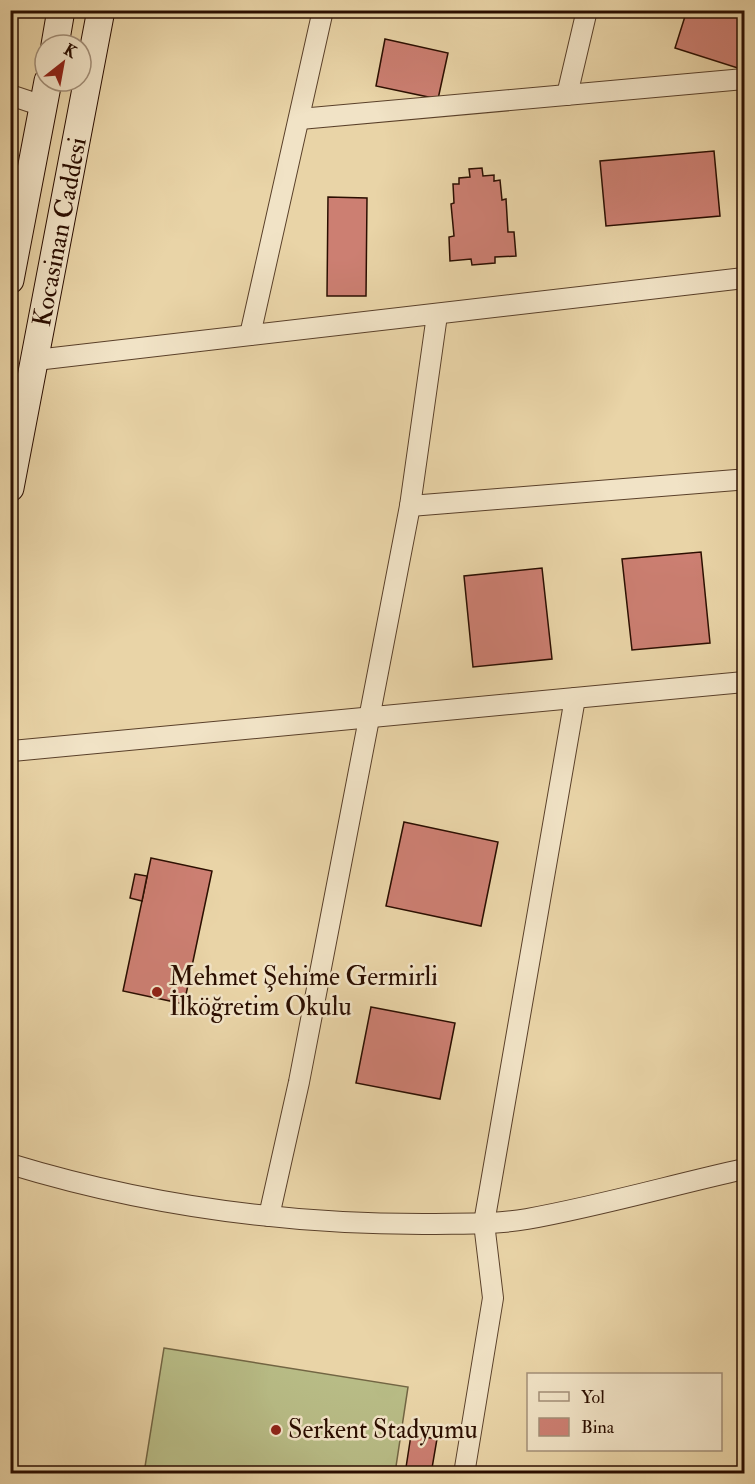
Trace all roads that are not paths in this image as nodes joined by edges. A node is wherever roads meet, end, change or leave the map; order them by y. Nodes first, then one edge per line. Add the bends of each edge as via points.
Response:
1 (61, 10) edge
2 (101, 10) edge
3 (323, 10) edge
4 (587, 10) edge
5 (57, 33) edge
6 (744, 79) edge
7 (46, 94) edge
8 (10, 95) edge
9 (567, 95) junction
10 (300, 119) junction
11 (744, 278) edge
12 (10, 280) edge
13 (437, 315) junction
14 (250, 335) junction
15 (36, 360) junction
16 (736, 480) dead end
17 (10, 488) edge
18 (410, 506) junction
19 (744, 681) edge
20 (575, 698) junction
21 (368, 717) junction
22 (12, 751) edge
23 (10, 1164) edge
24 (744, 1169) edge
25 (269, 1216) junction
26 (484, 1223) junction
27 (464, 1473) edge

1 - 5 main road
2 - 15 main road, Kocasinan Caddesi
3 - 10 street
4 - 9 street
6 - 9 street
7 - 8 street
7 - 12 main road, Kocasinan Caddesi
9 - 10 street
10 - 14 street
11 - 13 street
13 - 14 street
13 - 18 street
14 - 15 street
15 - 17 main road, Kocasinan Caddesi
16 - 18 street
18 - 21 street
19 - 20 street
20 - 21 street
20 - 26 street
21 - 22 street
21 - 25 street via 306,1047
23 - 25 street via 112,1191
24 - 26 street via 526,1219
25 - 26 street via 386,1224
26 - 27 street via 493,1298

